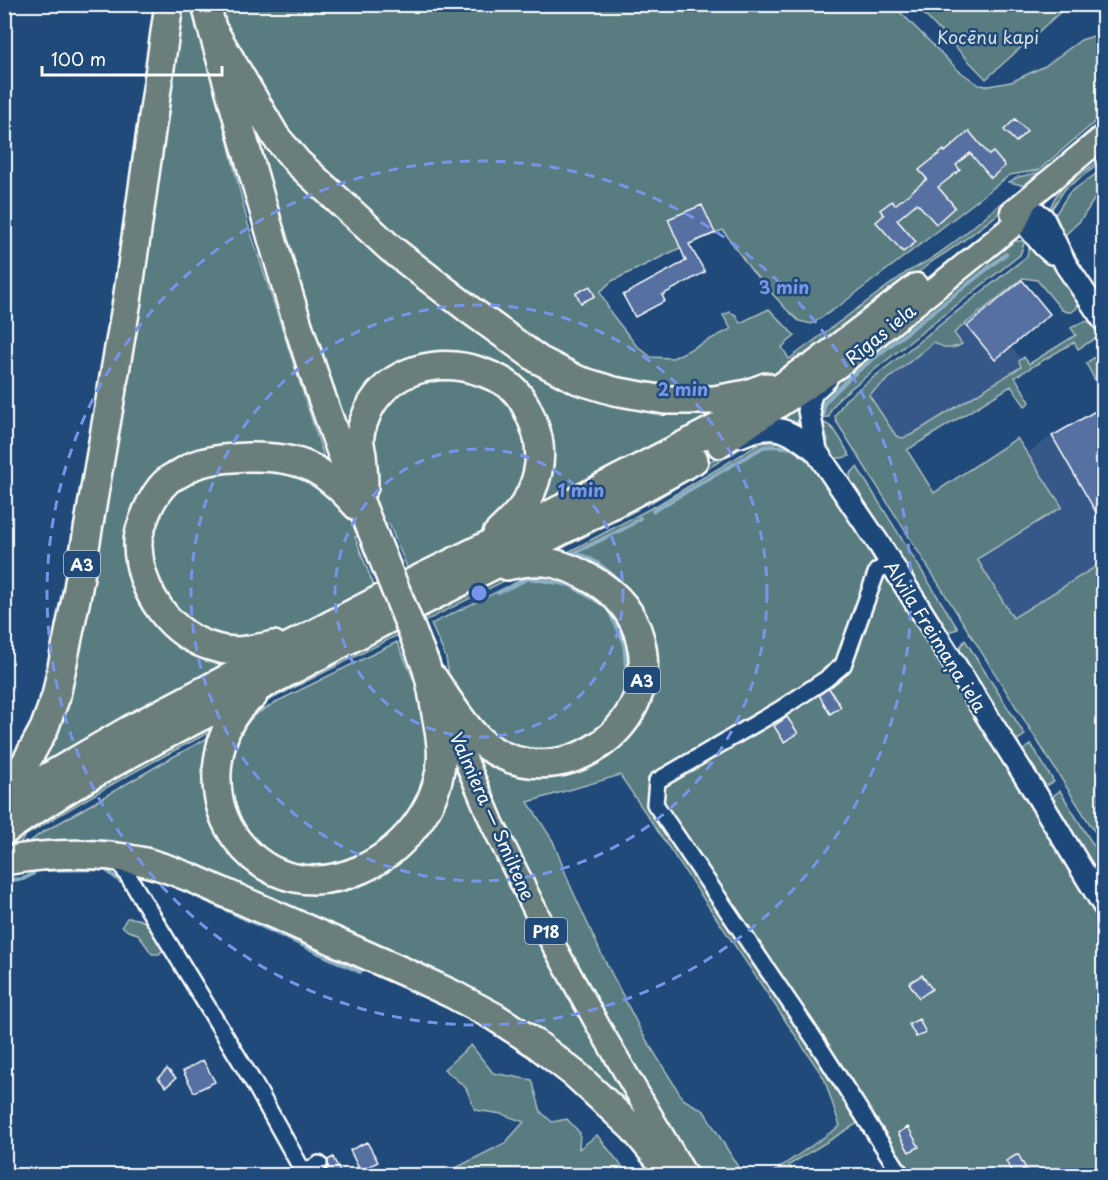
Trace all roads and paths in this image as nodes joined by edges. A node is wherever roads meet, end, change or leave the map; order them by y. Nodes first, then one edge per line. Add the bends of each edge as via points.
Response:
1 (169, 4) edge
2 (209, 16) edge
3 (1104, 136) edge
4 (1023, 204) junction
5 (1104, 321) edge
6 (839, 366) junction
7 (806, 370) junction
8 (719, 446) junction
9 (816, 451) junction
10 (369, 525) junction
11 (486, 546) junction
12 (890, 562) junction
13 (431, 597) junction
14 (302, 639) junction
15 (339, 645) junction
16 (427, 667) junction
17 (4, 790) edge
18 (4, 805) edge
19 (4, 831) edge
20 (116, 856) junction
21 (4, 861) edge
22 (1104, 906) edge
23 (319, 1164) dead end
24 (673, 1176) edge
25 (686, 1176) edge
26 (902, 1176) edge

1 - 17 highway, A3 via 127,301 56,696 44,729 20,772
2 - 7 highway via 276,137 298,163 390,248 539,360 579,380 665,400 714,400 747,394
2 - 10 highway, A3 via 279,266
3 - 4 main road, Rīgas iela
4 - 5 street via 1029,228 1066,265
4 - 6 main road, Rīgas iela via 1015,224
4 - 7 main road, Rīgas iela
6 - 8 main road, Rīgas iela
6 - 9 street, Alvila Freimaņa iela via 812,392 808,404
7 - 11 highway via 717,428
8 - 9 street via 765,428 782,429
8 - 13 highway, A3 via 633,495
9 - 12 street, Alvila Freimaņa iela
10 - 11 highway via 359,438 364,419 389,384 428,366 450,365 499,378 516,392 537,432 540,448 535,485 519,512
10 - 14 highway via 339,486 322,473 309,465 265,457 227,458 195,465 167,481 150,503 138,545 143,575 154,602 178,629 217,649 244,651
10 - 16 highway, A3, bridge
11 - 14 highway
12 - 22 street, Alvila Freimaņa iela
12 - 26 street via 877,571 843,665 779,710 657,781 655,804
13 - 15 highway, A3
13 - 16 highway, A3 via 524,562 560,564 612,592 638,631 644,663 638,697 615,732 579,756 547,763 514,759 482,743
14 - 18 highway via 129,730
15 - 16 highway via 246,701 228,725 219,752 217,793 232,834 249,854 286,876 336,879 366,868 386,855 419,820 435,790 441,763
15 - 19 highway, A3 via 128,754
16 - 25 main road, Valmiera — Smiltene / P18 via 493,825 544,928
20 - 21 highway via 47,855
20 - 23 street via 304,1173
20 - 24 highway via 189,877 410,974 495,1017 576,1075 633,1128

